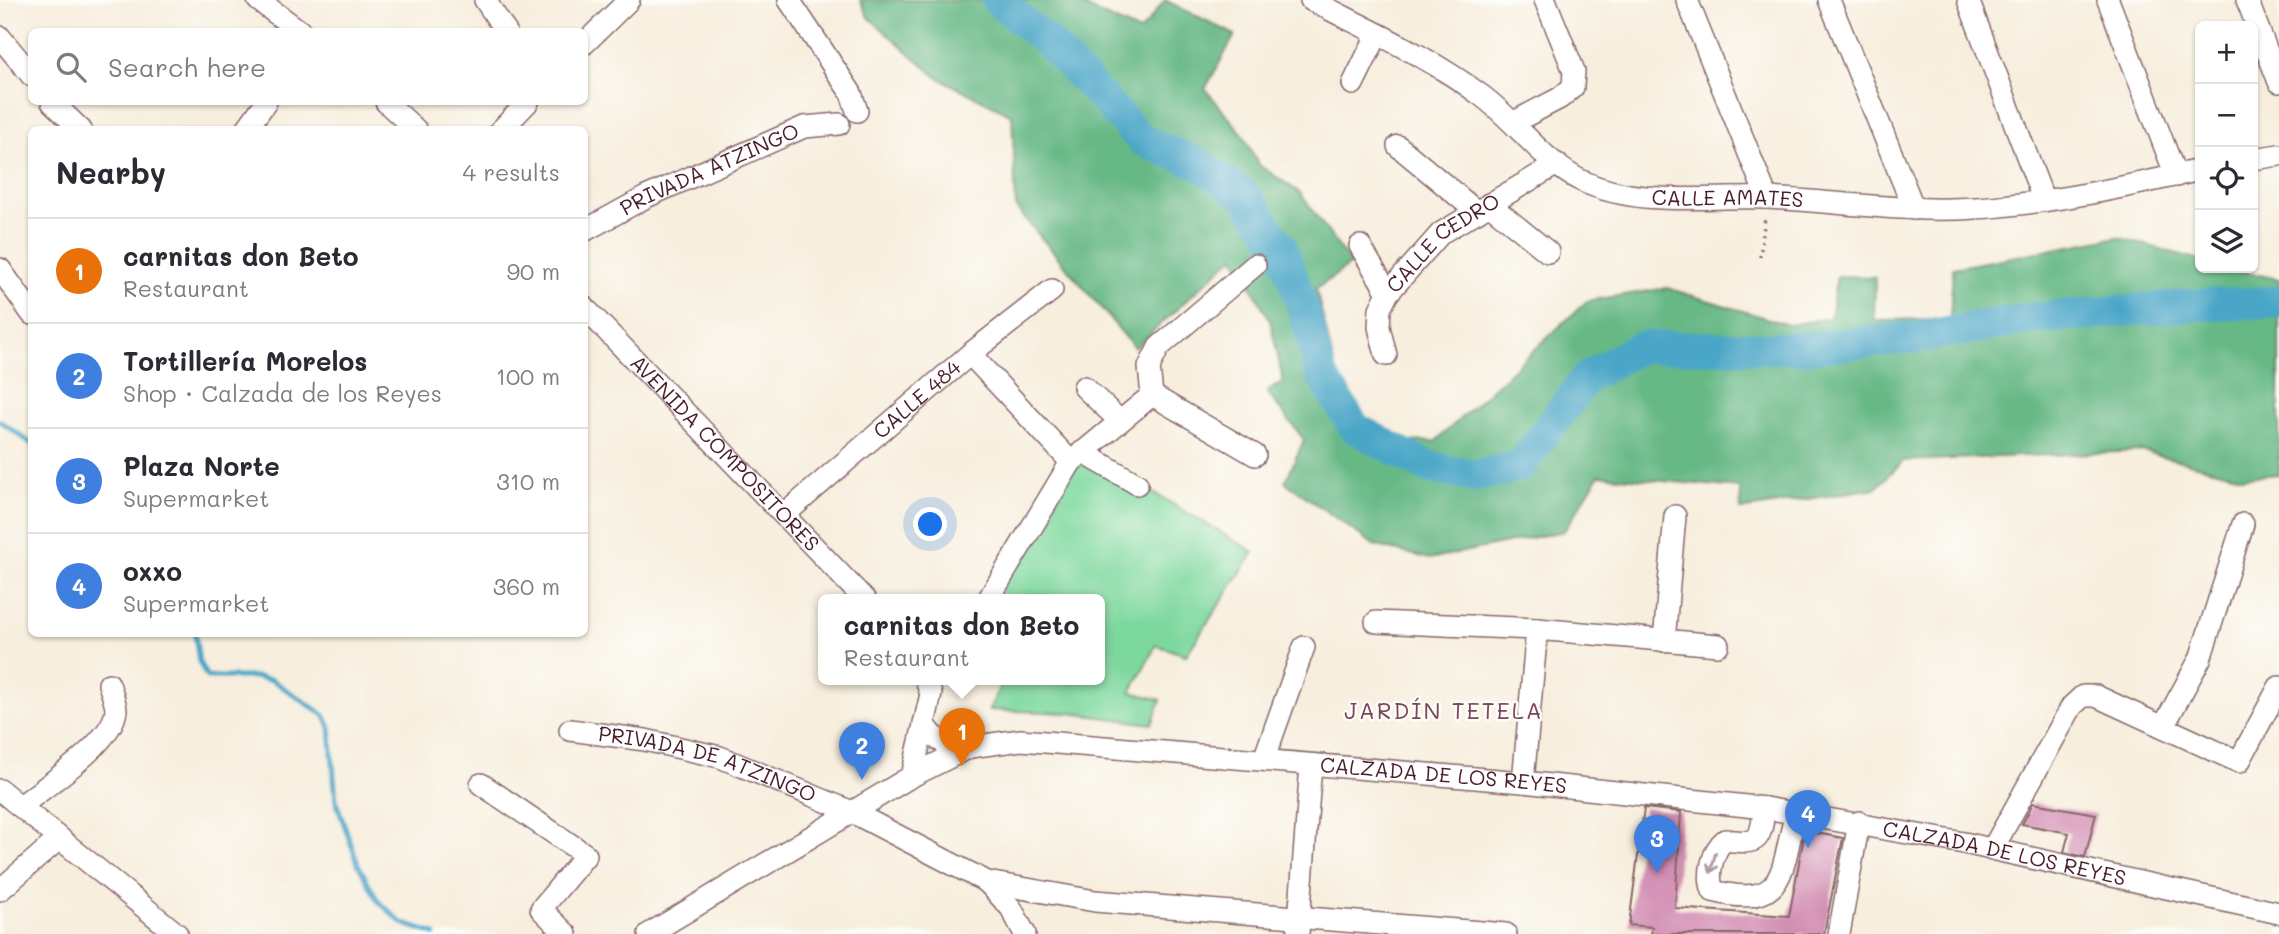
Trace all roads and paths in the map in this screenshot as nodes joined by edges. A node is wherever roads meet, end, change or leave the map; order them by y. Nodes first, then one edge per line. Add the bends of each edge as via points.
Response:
1 (485, 0) edge
2 (629, 0) edge
3 (789, 0) edge
4 (1311, 0) edge
5 (1545, 0) edge
6 (1687, 0) edge
7 (1829, 0) edge
8 (1968, 0) edge
9 (2108, 0) edge
10 (2247, 0) edge
11 (272, 4) edge
12 (297, 28) edge
13 (503, 28) edge
14 (1377, 35) junction
15 (0, 37) edge
16 (588, 40) edge
17 (28, 71) edge
18 (2279, 82) edge
19 (1353, 84) dead end
20 (55, 105) edge
21 (264, 105) edge
22 (389, 105) edge
23 (525, 105) edge
24 (856, 111) dead end
25 (1514, 122) junction
26 (839, 124) dead end
27 (77, 126) edge
28 (249, 126) edge
29 (412, 126) edge
30 (505, 126) edge
31 (1398, 146) dead end
32 (2279, 155) edge
33 (2258, 158) edge
34 (1557, 164) junction
35 (2195, 171) edge
36 (2176, 176) junction
37 (1767, 198) junction
38 (2044, 201) junction
39 (1483, 208) junction
40 (1914, 209) junction
41 (588, 229) edge
42 (1360, 246) dead end
43 (1548, 252) dead end
44 (1760, 257) dead end
45 (1255, 265) dead end
46 (0, 269) edge
47 (1052, 290) dead end
48 (1388, 293) junction
49 (28, 308) edge
50 (588, 311) edge
51 (970, 354) junction
52 (1386, 355) dead end
53 (1084, 387) dead end
54 (1152, 395) junction
55 (1120, 421) junction
56 (1255, 455) dead end
57 (1076, 457) junction
58 (1137, 484) dead end
59 (785, 514) junction
60 (1675, 516) dead end
61 (2243, 524) dead end
62 (859, 594) edge
63 (992, 594) edge
64 (1376, 622) dead end
65 (1537, 629) junction
66 (1664, 641) junction
67 (1718, 645) dead end
68 (1304, 647) dead end
69 (109, 684) dead end
70 (932, 685) edge
71 (2279, 687) edge
72 (924, 723) junction
73 (2163, 727) junction
74 (570, 730) dead end
75 (970, 747) junction
76 (1264, 759) junction
77 (1311, 765) junction
78 (912, 776) junction
79 (1523, 782) junction
80 (481, 784) dead end
81 (0, 790) edge
82 (21, 806) junction
83 (1765, 808) junction
84 (847, 810) junction
85 (1796, 813) junction
86 (1859, 822) junction
87 (60, 838) junction
88 (1992, 850) junction
89 (987, 882) junction
90 (0, 890) edge
91 (2279, 913) edge
92 (1298, 925) edge
93 (177, 934) edge
94 (566, 934) edge
95 (649, 934) edge
96 (1025, 934) edge
97 (1506, 934) edge
98 (1839, 934) edge

1 - 13 street
2 - 16 street
3 - 24 street via 851,93
4 - 14 street, CALLE AMATES
5 - 25 street via 1574,71 1573,87
6 - 37 street
7 - 40 street
8 - 38 street
9 - 36 street
10 - 18 street
11 - 12 street
14 - 19 street
14 - 25 street, CALLE AMATES via 1448,72
15 - 17 street
20 - 27 street
21 - 28 street
22 - 29 street
23 - 30 street
25 - 34 street, CALLE AMATES
26 - 41 street, PRIVADA ATZINGO via 804,127 646,197
31 - 39 street
32 - 33 street
34 - 37 street, CALLE AMATES via 1598,188 1634,196
34 - 39 street, CALLE CEDRO
35 - 36 street, CALLE AMATES
36 - 38 street, CALLE AMATES
37 - 40 street, CALLE AMATES
37 - 44 path
38 - 40 street, CALLE AMATES
39 - 43 street
39 - 48 street, CALLE CEDRO via 1441,233
42 - 48 street
45 - 54 street via 1159,347 1149,367
46 - 49 street
47 - 51 street, CALLE 484
48 - 52 street, CALLE CEDRO via 1380,309 1379,327
50 - 59 street, AVENIDA COMPOSITORES
51 - 57 street
51 - 59 street, CALLE 484
53 - 55 street
54 - 55 street
54 - 56 street
55 - 57 street
57 - 58 street
57 - 63 street
59 - 62 street, AVENIDA COMPOSITORES
60 - 66 street
61 - 73 street via 2200,659
64 - 65 street
65 - 66 street
65 - 79 street
66 - 67 street
68 - 76 street
69 - 82 street via 116,710 110,727
70 - 72 street
71 - 73 street via 2239,762
72 - 75 street via 930,735 945,744
72 - 78 street
73 - 88 street via 2096,696 2083,696 2072,706
74 - 84 street, PRIVADA DE ATZINGO via 720,757
75 - 76 street, CALZADA DE LOS REYES via 1021,740
75 - 78 street, CALZADA DE LOS REYES
76 - 77 street, CALZADA DE LOS REYES
77 - 79 street, CALZADA DE LOS REYES
77 - 92 street
78 - 84 street, CALZADA DE LOS REYES
79 - 83 street, CALZADA DE LOS REYES
80 - 94 street via 586,855 541,909
81 - 82 street
82 - 87 street
83 - 85 street, CALZADA DE LOS REYES
83 -> 85 street via 1755,841 1725,840 1720,844 1711,870 1713,891 1751,896 1769,891 1780,873
84 - 89 street, PRIVADA DE ATZINGO
84 - 95 street, CALZADA DE LOS REYES
85 - 86 street, CALZADA DE LOS REYES
86 - 88 street, CALZADA DE LOS REYES
86 - 98 street
87 - 90 street
87 - 93 street
88 - 91 street, CALZADA DE LOS REYES
89 - 92 street via 1095,901
89 - 96 street, PRIVADA DE ATZINGO via 1011,908
92 - 97 street

